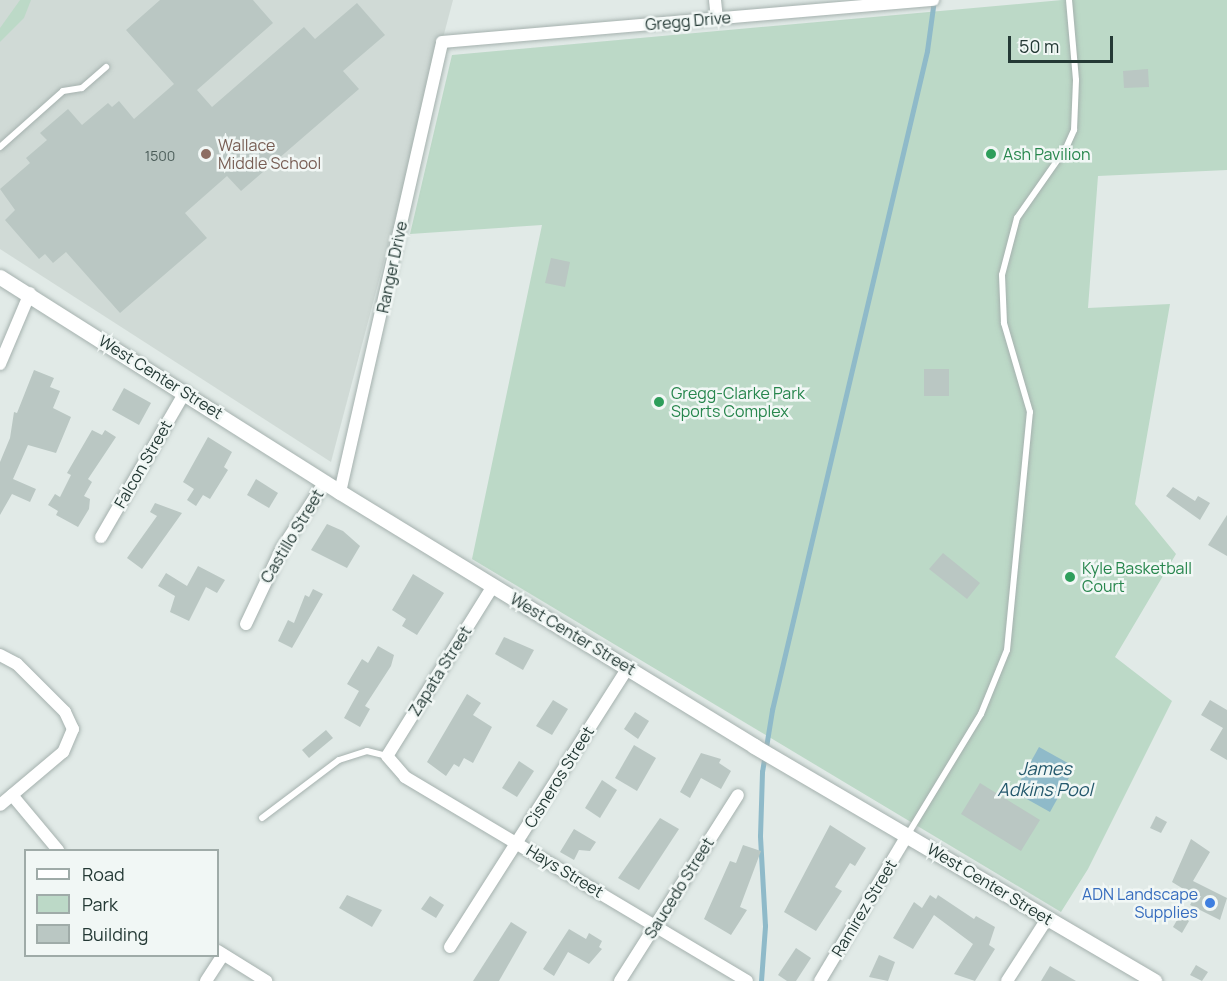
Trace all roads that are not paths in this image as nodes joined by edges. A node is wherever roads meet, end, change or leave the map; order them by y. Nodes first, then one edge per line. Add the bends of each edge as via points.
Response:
1 (715, 0) edge
2 (933, 0) edge
3 (1069, 0) edge
4 (925, 1) edge
5 (717, 19) junction
6 (442, 42) joint
7 (105, 67) dead end
8 (0, 147) edge
9 (0, 277) edge
10 (30, 293) junction
11 (0, 364) edge
12 (184, 392) junction
13 (325, 482) junction
14 (340, 492) junction
15 (101, 537) dead end
16 (494, 586) junction
17 (246, 624) dead end
18 (0, 655) edge
19 (628, 668) junction
20 (387, 756) junction
21 (12, 795) junction
22 (738, 795) dead end
23 (0, 805) edge
24 (262, 818) dead end
25 (908, 834) junction
26 (518, 842) junction
27 (57, 849) edge
28 (1047, 919) junction
29 (656, 926) junction
30 (450, 947) dead end
31 (220, 953) edge
32 (218, 957) edge
33 (206, 981) edge
34 (266, 981) edge
35 (621, 981) edge
36 (747, 981) edge
37 (819, 981) edge
38 (1007, 981) edge
39 (1154, 981) edge

1 - 5 street
2 - 4 street, Gregg Drive
3 - 25 lane via 1076,91 1074,130 1066,148 1017,218 1002,275 1004,323 1030,412 1007,650 981,714
4 - 5 street, Gregg Drive
5 - 6 street, Gregg Drive
6 - 14 street, Ranger Drive
7 - 8 lane via 82,88 63,92
9 - 10 street, West Center Street
10 - 11 street
10 - 12 street, West Center Street
12 - 13 street, West Center Street
12 - 15 street, Falcon Street
13 - 14 street, West Center Street
13 - 17 street, Castillo Street via 282,548
14 - 16 street, West Center Street
16 - 19 street, West Center Street
16 - 20 street, Zapata Street
18 - 21 street via 17,664 65,712 73,729 63,753
19 - 25 street, West Center Street
19 - 26 street, Cisneros Street
20 - 24 lane via 368,751 339,760
20 - 26 street, Hays Street via 405,777
21 - 23 street
21 - 27 street
22 - 29 street, Saucedo Street
25 - 28 street, West Center Street
25 - 37 street, Ramirez Street
26 - 29 street, Hays Street
26 - 30 street, Cisneros Street
28 - 38 street
28 - 39 street, West Center Street
29 - 35 street, Saucedo Street
29 - 36 street, Hays Street
31 - 34 street
32 - 33 street

